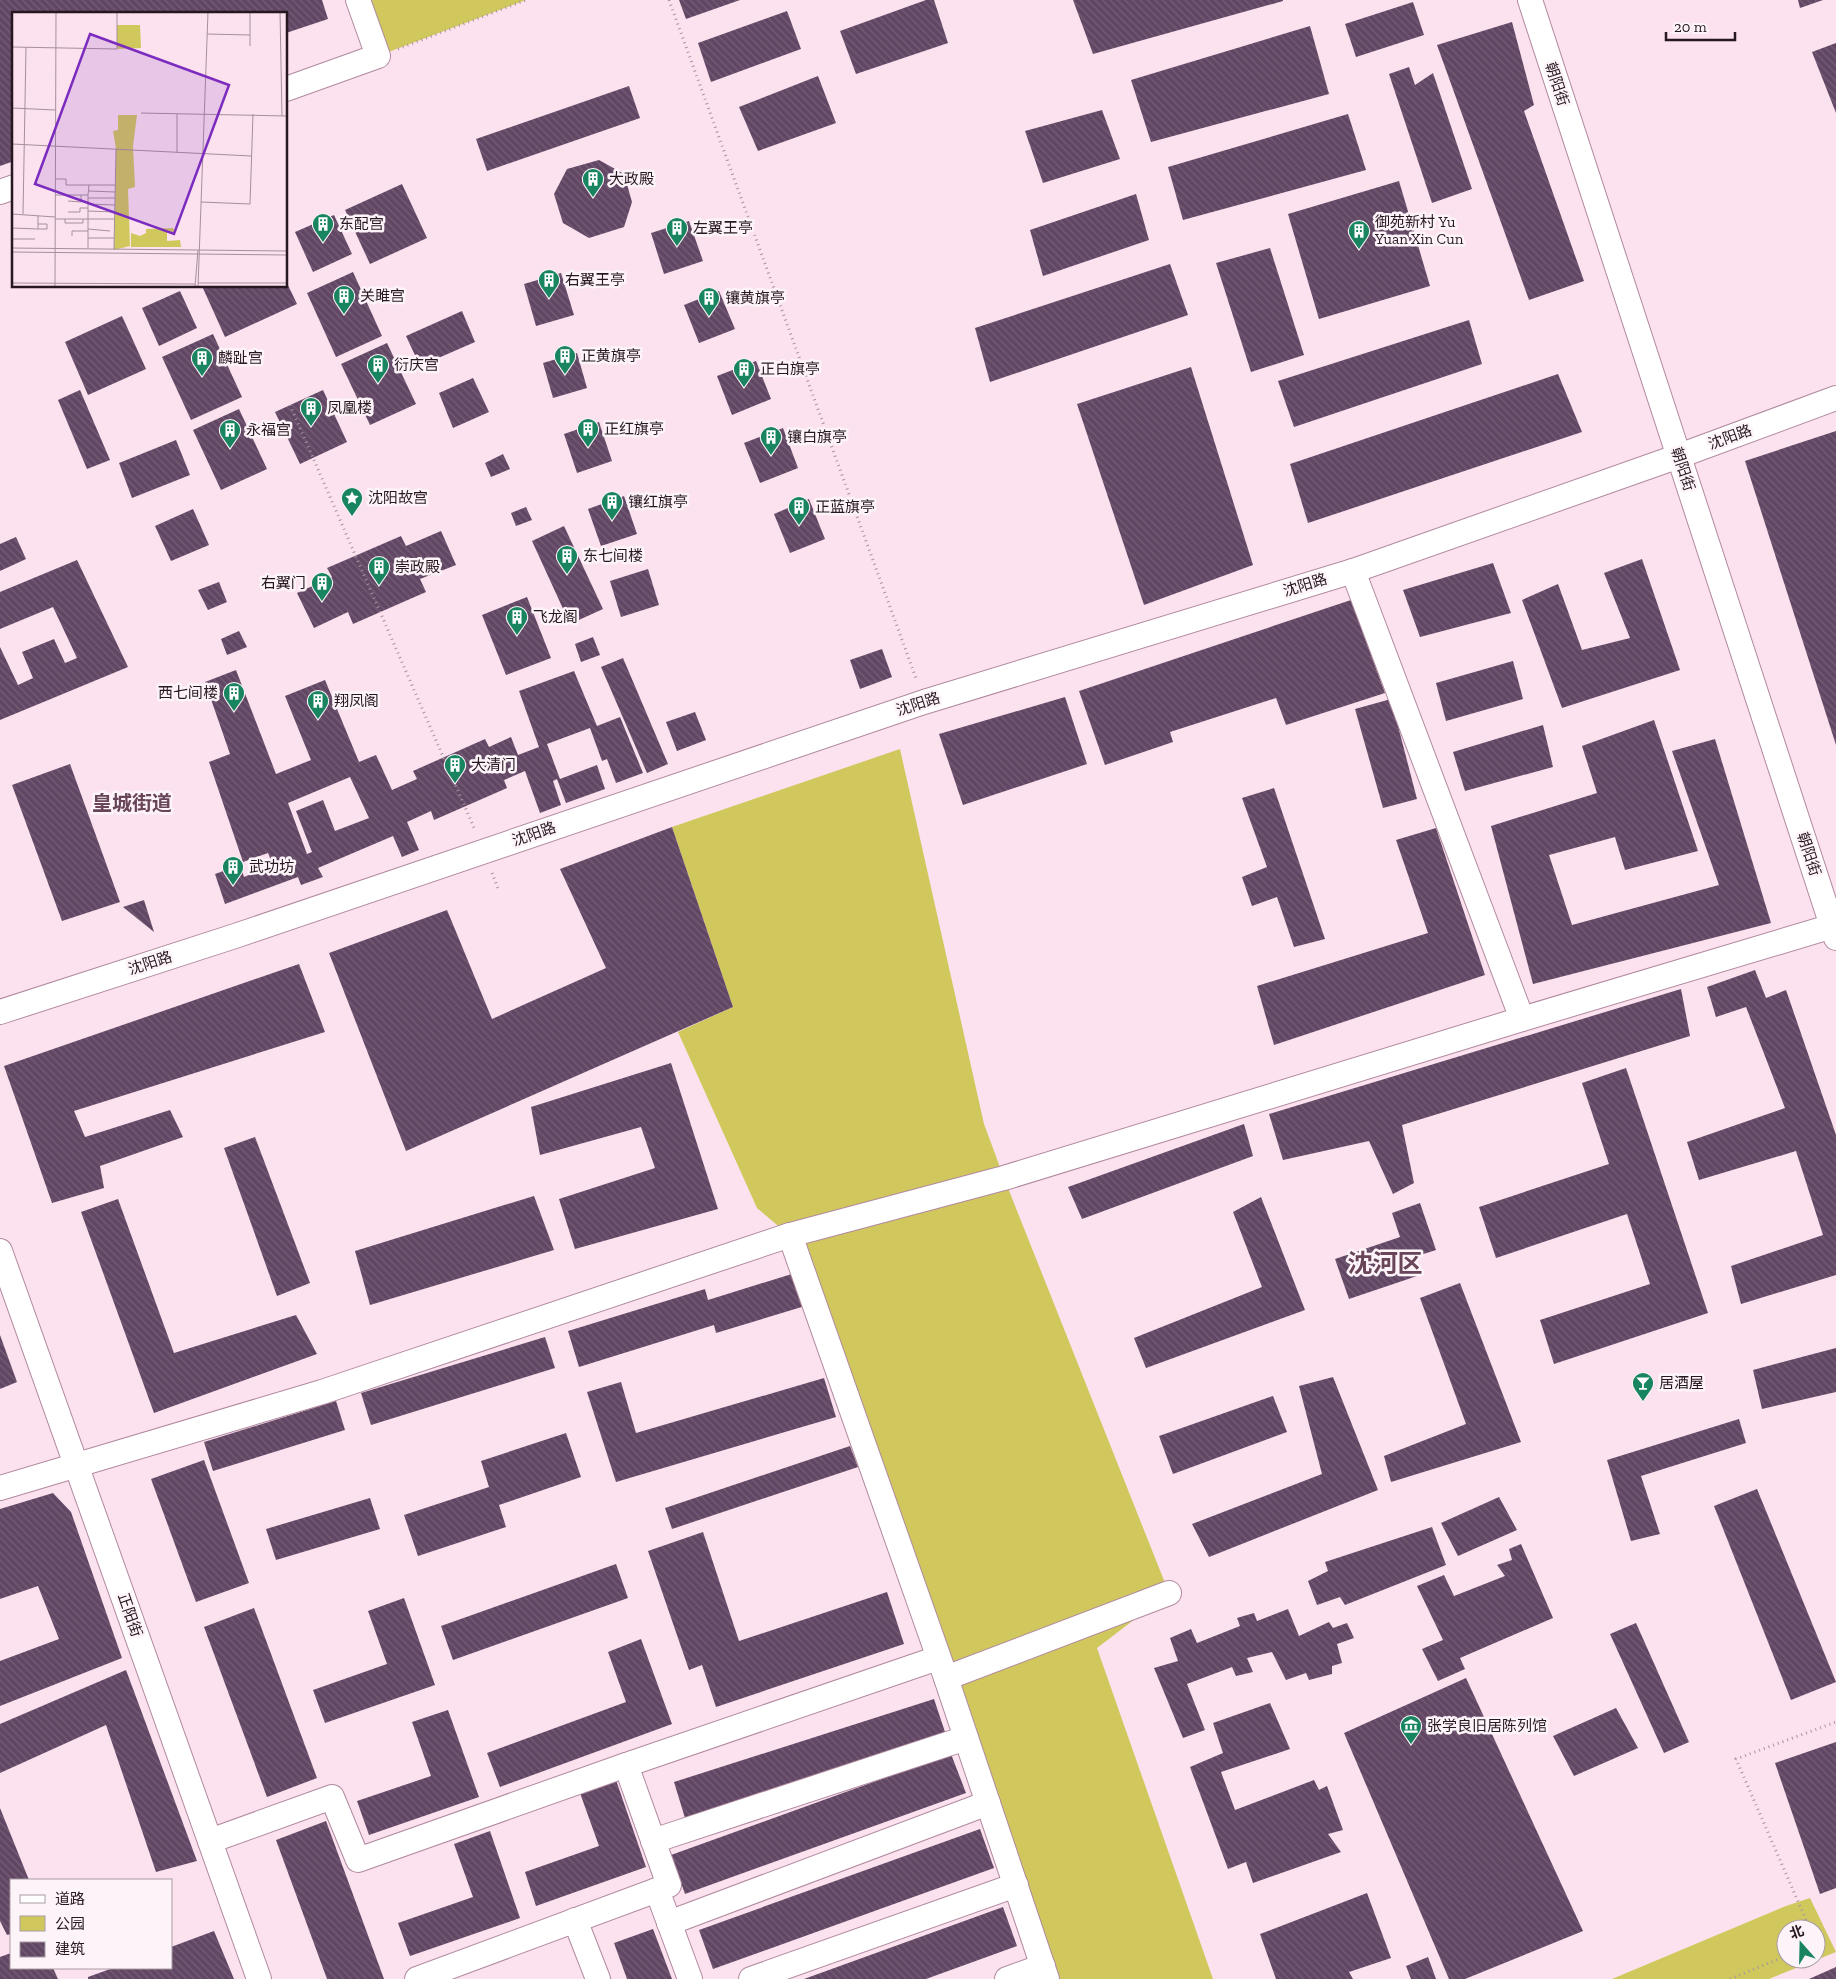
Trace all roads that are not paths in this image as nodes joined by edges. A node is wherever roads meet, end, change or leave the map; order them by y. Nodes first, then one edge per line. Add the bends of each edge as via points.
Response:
1 (358, 0) edge
2 (1530, 0) edge
3 (288, 88) edge
4 (12, 188) edge
5 (0, 192) edge
6 (1836, 398) edge
7 (1679, 456) junction
8 (1353, 571) junction
9 (1835, 930) edge
10 (0, 1012) edge
11 (1522, 1019) junction
12 (790, 1235) junction
13 (0, 1251) edge
14 (78, 1466) junction
15 (0, 1488) edge
16 (1169, 1593) dead end
17 (942, 1668) junction
18 (966, 1738) junction
19 (626, 1765) junction
20 (988, 1803) junction
21 (210, 1841) junction
22 (653, 1841) junction
23 (1016, 1885) junction
24 (657, 1890) junction
25 (575, 1920) junction
26 (669, 1922) junction
27 (1045, 1973) edge
28 (259, 1979) edge
29 (417, 1979) edge
30 (598, 1979) edge
31 (690, 1979) edge
32 (751, 1979) edge
33 (1007, 1979) edge

1 - 3 street via 378,56
2 - 7 street, 朝阳街
4 - 5 street
6 - 7 street, 沈阳路
7 - 8 street, 沈阳路
7 - 9 street, 朝阳街
8 - 10 street, 沈阳路 via 924,702 226,939
8 - 11 street
9 - 11 street
11 - 12 street via 1004,1178
12 - 14 street via 322,1392
12 - 17 street
13 - 14 street, 正阳街
14 - 15 street
14 - 21 street, 正阳街
16 - 17 street
17 - 18 street
17 - 19 street
18 - 20 street
18 - 22 street
19 - 21 street via 358,1860 332,1797
19 - 22 street
20 - 23 street
20 - 26 street
21 - 28 street, 正阳街
22 - 24 street via 669,1885
23 - 27 street
23 - 32 street
24 - 25 street
24 - 26 street
25 - 29 street
25 - 30 street
26 - 31 street
27 - 33 street

